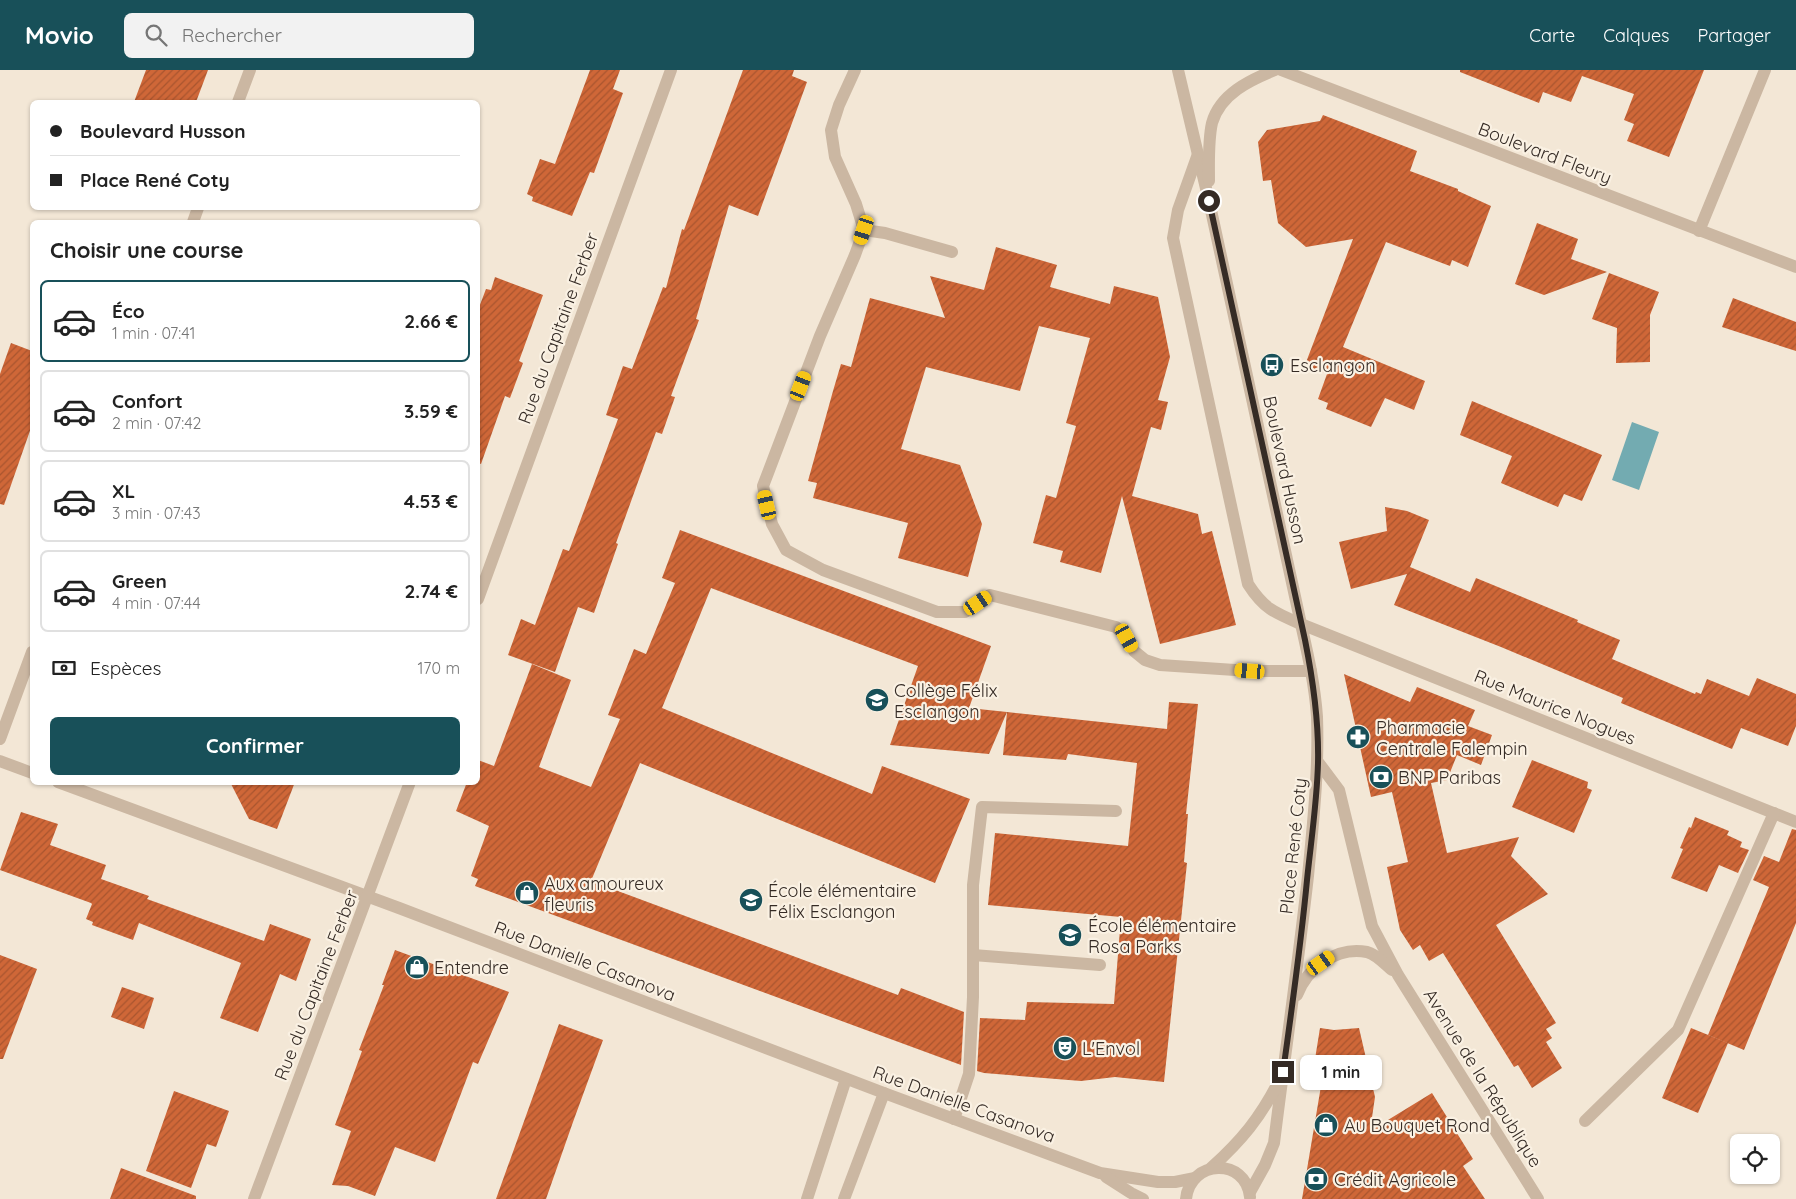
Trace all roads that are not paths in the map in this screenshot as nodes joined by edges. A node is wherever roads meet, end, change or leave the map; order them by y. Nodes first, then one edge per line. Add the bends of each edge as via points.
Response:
1 (250, 70) edge
2 (671, 70) edge
3 (855, 70) edge
4 (1178, 70) edge
5 (1275, 70) edge
6 (1281, 70) edge
7 (1765, 70) edge
8 (239, 100) edge
9 (1198, 154) junction
10 (1209, 201) junction
11 (864, 230) junction
12 (1699, 231) junction
13 (952, 252) dead end
14 (1796, 267) edge
15 (480, 594) edge
16 (1301, 624) junction
17 (30, 657) edge
18 (1311, 671) junction
19 (0, 739) edge
20 (0, 761) edge
21 (1318, 762) junction
22 (30, 772) edge
23 (66, 785) edge
24 (409, 785) edge
25 (1116, 811) dead end
26 (1774, 813) junction
27 (1796, 822) edge
28 (368, 897) junction
29 (973, 955) junction
30 (1100, 964) dead end
31 (1398, 975) junction
32 (1292, 1011) junction
33 (1283, 1072) junction
34 (846, 1079) junction
35 (884, 1093) junction
36 (954, 1119) junction
37 (1585, 1121) dead end
38 (1211, 1168) junction
39 (1100, 1173) junction
40 (1195, 1178) junction
41 (1250, 1195) edge
42 (254, 1199) edge
43 (807, 1199) edge
44 (844, 1199) edge
45 (1144, 1199) edge
46 (1186, 1199) edge
47 (1538, 1199) edge

1 - 8 street
2 - 15 street, Rue du Capitaine Ferber
3 - 11 street via 831,130 834,157
4 - 9 street, Boulevard Husson
5 - 10 street via 1238,89 1224,102 1212,122
6 - 12 street, Boulevard Fleury
7 - 12 street
9 - 10 street, Boulevard Husson
9 - 16 street, Rue Maurice Nogues via 1178,210 1173,238 1248,584 1257,598 1272,611
10 - 16 street, Boulevard Husson
11 - 13 street
11 - 18 street via 763,486 772,524 786,550 823,570 937,612 965,612 990,595 1116,627 1134,651 1145,660 1160,665
12 - 14 street, Boulevard Fleury
16 - 18 street, Boulevard Husson
16 - 26 street, Rue Maurice Nogues
17 - 19 street
18 - 21 street, Boulevard Husson via 1317,715
20 - 22 street
21 - 31 street, Place René Coty via 1339,790 1372,926
21 - 32 street, Place René Coty
23 - 28 street, Rue Danielle Casanova
24 - 28 street, Rue du Capitaine Ferber
25 - 29 street via 982,806 973,885
26 - 27 street, Rue Maurice Nogues
26 - 37 street via 1678,1030
28 - 34 street, Rue Danielle Casanova
28 - 42 street, Rue du Capitaine Ferber
29 - 30 street
29 - 36 street via 969,1074
31 - 32 street via 1368,952 1348,952 1330,957 1312,970 1301,984
31 - 47 street, Avenue de la République
32 - 33 street, Place René Coty
33 - 38 street via 1259,1118 1234,1148
33 - 41 street, Place René Coty via 1274,1143
34 - 35 street, Rue Danielle Casanova
34 - 43 street
35 - 36 street, Rue Danielle Casanova
35 - 44 street
36 - 39 street, Rue Danielle Casanova
38 - 40 street
38 - 41 street via 1231,1170 1239,1175
39 - 40 street, Rue Danielle Casanova via 1158,1182
39 - 45 street, Rue Danielle Casanova
40 - 46 street

